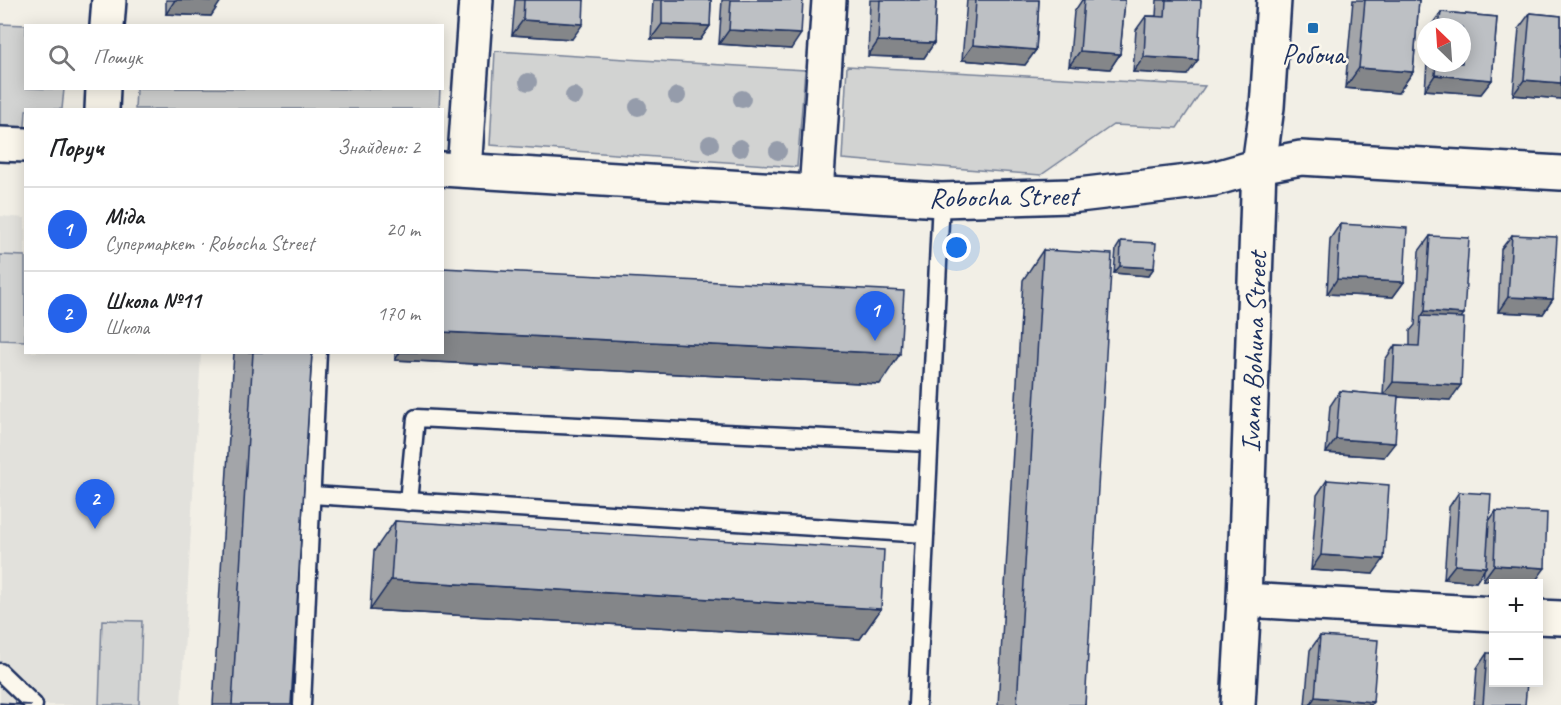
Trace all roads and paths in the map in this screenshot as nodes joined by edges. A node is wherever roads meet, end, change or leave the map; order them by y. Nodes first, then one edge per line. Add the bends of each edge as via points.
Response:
1 (109, 0) edge
2 (476, 0) edge
3 (829, 0) edge
4 (1274, 0) edge
5 (107, 24) edge
6 (103, 90) edge
7 (102, 108) edge
8 (0, 144) edge
9 (24, 145) edge
10 (1259, 166) junction
11 (453, 170) edge
12 (1561, 173) edge
13 (816, 192) junction
14 (941, 200) junction
15 (318, 354) edge
16 (929, 443) junction
17 (312, 495) junction
18 (408, 502) junction
19 (925, 534) junction
20 (1245, 600) junction
21 (1489, 615) edge
22 (1543, 617) edge
23 (1561, 618) edge
24 (0, 672) edge
25 (34, 705) edge
26 (302, 705) edge
27 (917, 705) edge
28 (1238, 705) edge

1 - 5 street
2 - 11 street
3 - 13 street
4 - 10 street, Ivana Bohuna Street
6 - 7 street
8 - 9 street
10 - 12 street, Robocha Street via 1301,158
10 - 14 street, Robocha Street via 1213,179 1070,196
10 - 20 street, Ivana Bohuna Street
11 - 13 street, Robocha Street
13 - 14 street, Robocha Street
14 - 16 lane
15 - 17 lane
16 - 18 lane via 416,418
16 - 19 lane
17 - 18 lane
17 - 26 lane
18 - 19 lane
19 - 27 lane
20 - 21 street
20 - 28 street, Ivana Bohuna Street
22 - 23 street
24 - 25 lane

